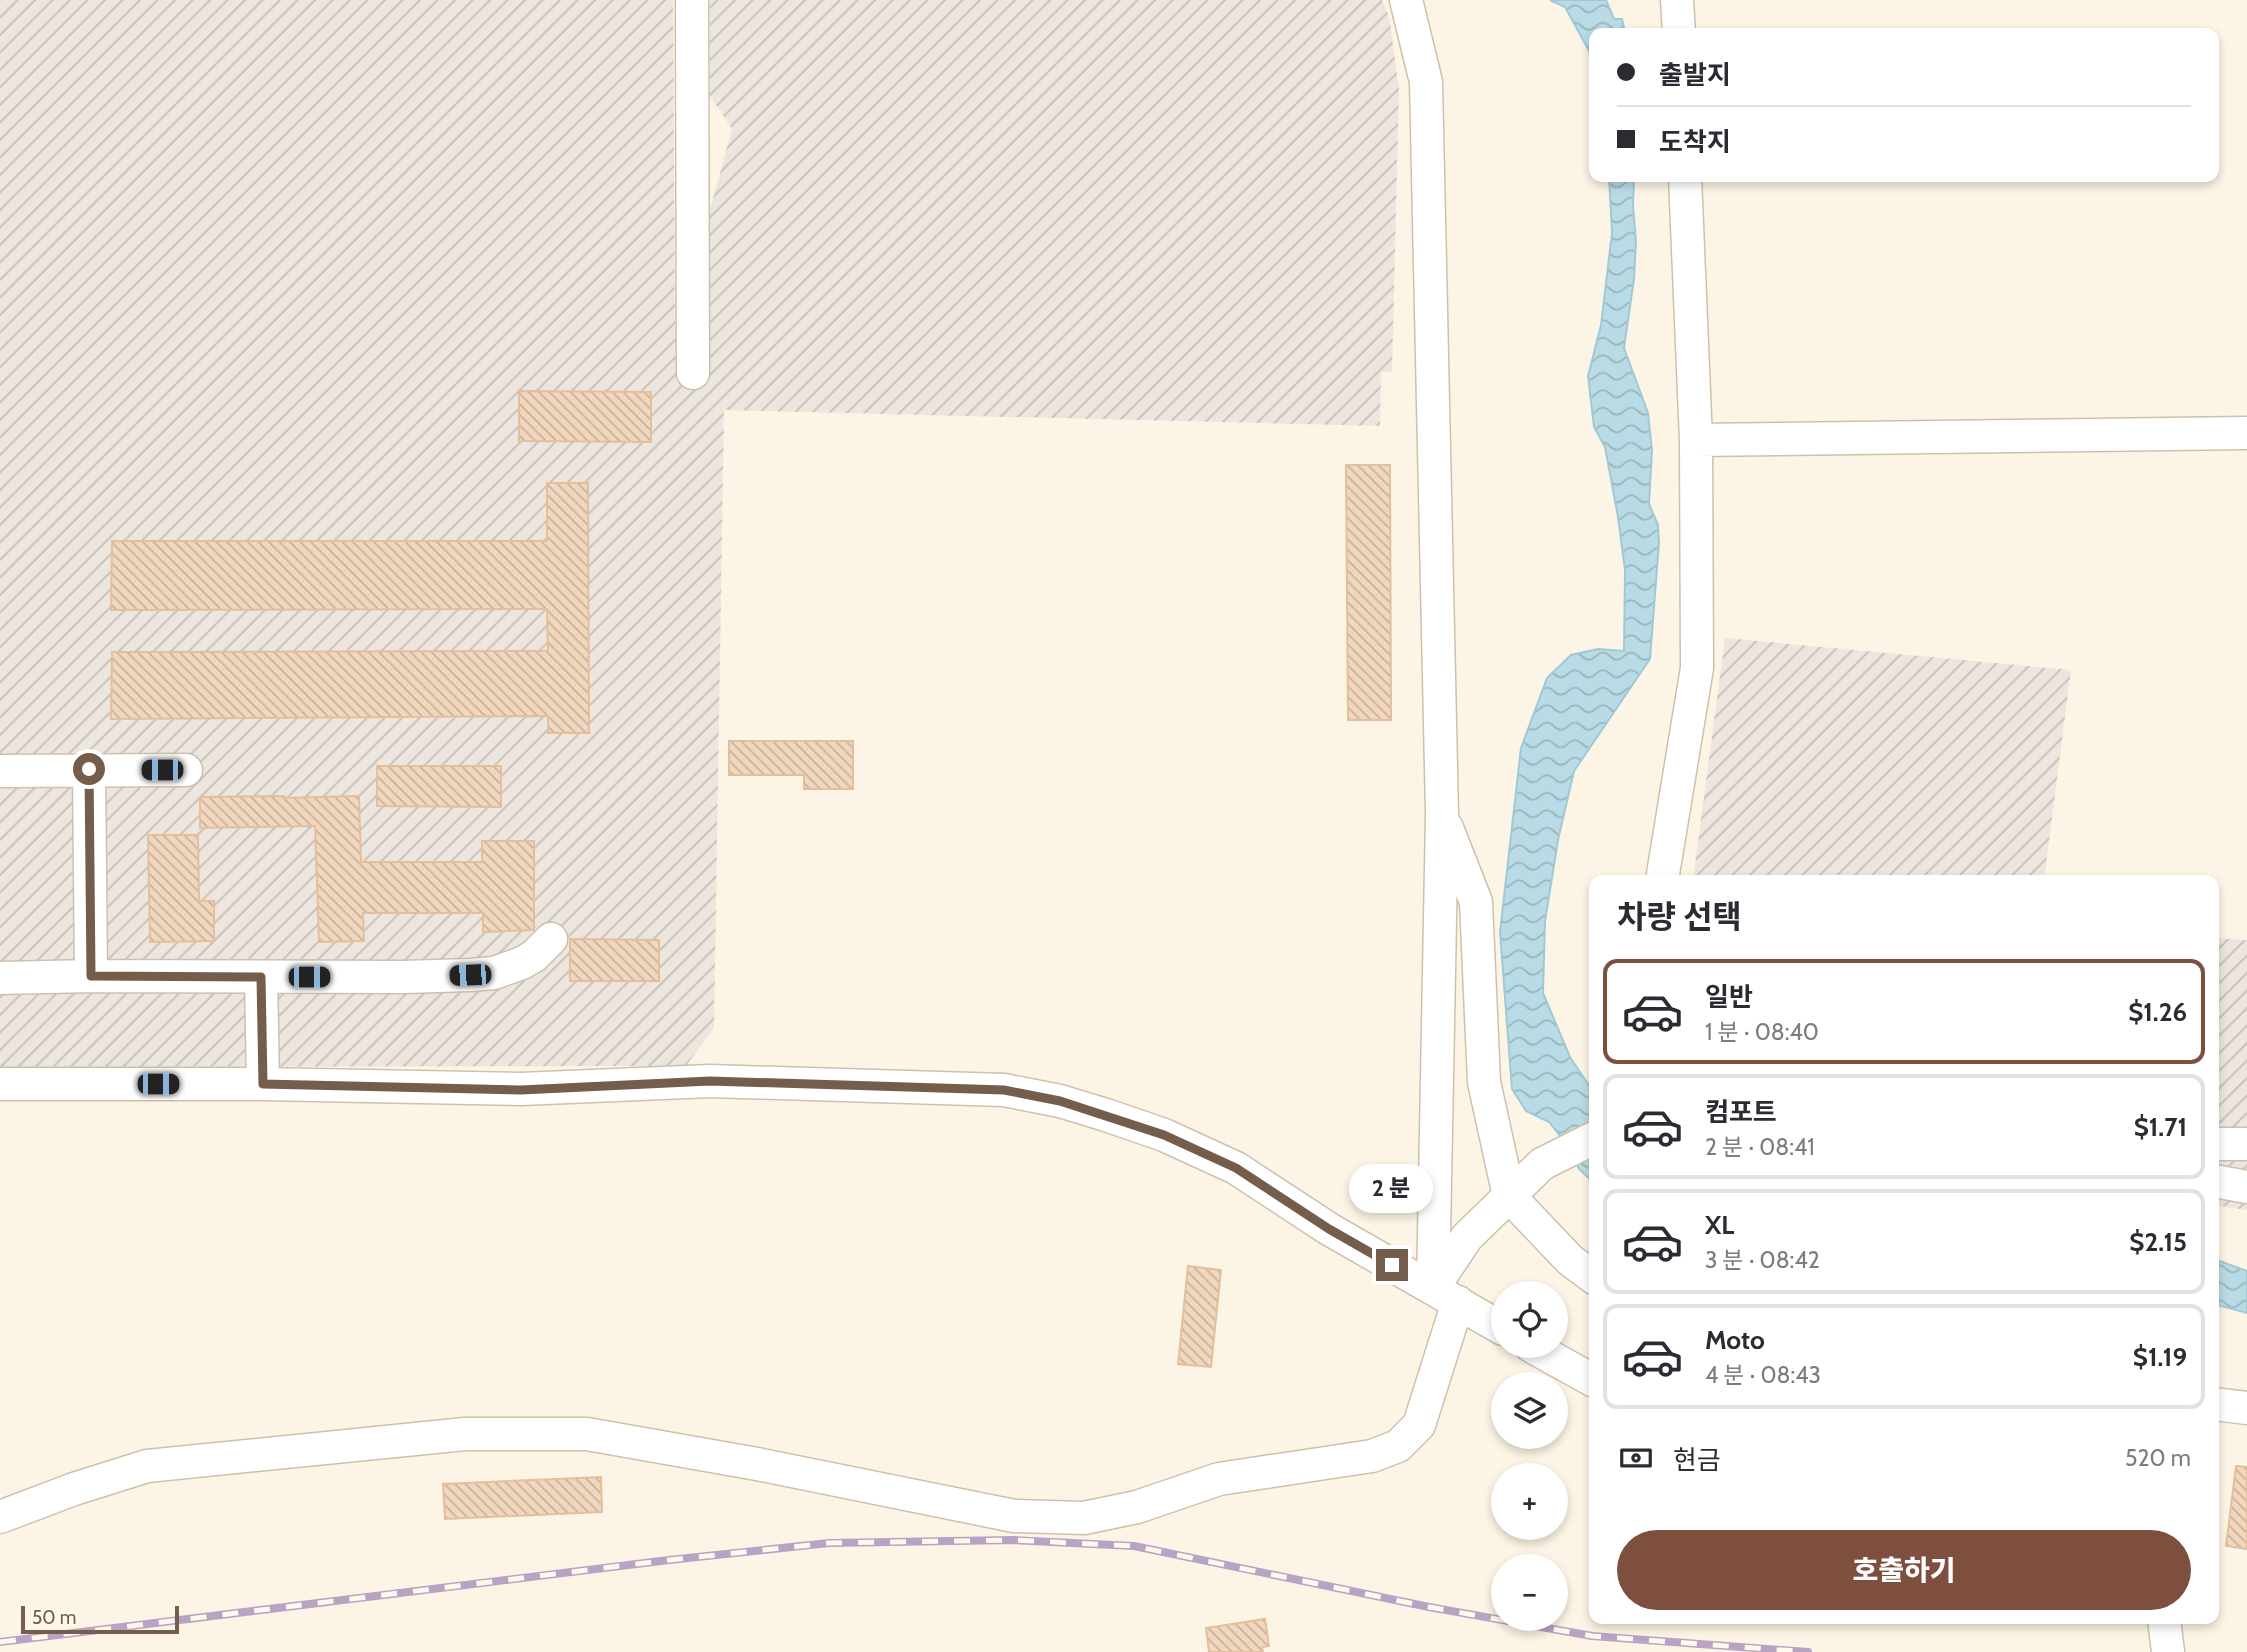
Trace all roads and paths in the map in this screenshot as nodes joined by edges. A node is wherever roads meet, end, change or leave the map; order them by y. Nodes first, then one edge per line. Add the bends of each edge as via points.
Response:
1 (692, 0) edge
2 (1406, 0) edge
3 (1677, 0) edge
4 (1679, 28) edge
5 (1685, 182) edge
6 (693, 373) dead end
7 (2247, 433) edge
8 (1696, 440) junction
9 (89, 769) junction
10 (186, 770) dead end
11 (0, 771) edge
12 (1442, 814) junction
13 (1663, 875) edge
14 (551, 939) dead end
15 (91, 976) junction
16 (261, 977) junction
17 (0, 978) edge
18 (0, 1084) edge
19 (263, 1084) junction
20 (1589, 1140) edge
21 (2219, 1144) edge
22 (2247, 1144) edge
23 (2219, 1182) edge
24 (2247, 1187) edge
25 (1509, 1196) junction
26 (1589, 1274) edge
27 (1445, 1295) junction
28 (1491, 1322) edge
29 (1551, 1358) edge
30 (1589, 1379) edge
31 (2219, 1405) edge
32 (2247, 1408) edge
33 (0, 1517) edge
34 (2165, 1624) edge
35 (2168, 1652) edge

1 - 6 street
2 - 12 street via 1426,82
3 - 4 street
5 - 8 street
7 - 8 street
8 - 13 street via 1697,668
9 - 10 street
9 - 11 street
9 - 15 street
12 - 25 street via 1476,902 1484,1082
12 - 27 street
14 - 16 street via 528,959 494,973
15 - 16 street
15 - 17 street
16 - 19 street
18 - 19 street
19 - 27 street via 521,1090 710,1081 1004,1090 1106,1115 1236,1168 1329,1229
20 - 25 street via 1542,1164
21 - 22 street
23 - 24 street
25 - 26 street
25 - 27 street via 1467,1237
27 - 28 street
27 - 33 street via 1419,1425 1398,1446 1372,1456 1219,1479 1137,1507 1084,1518 1014,1516 587,1434 465,1434 147,1466
29 - 30 street
31 - 32 street
34 - 35 street

